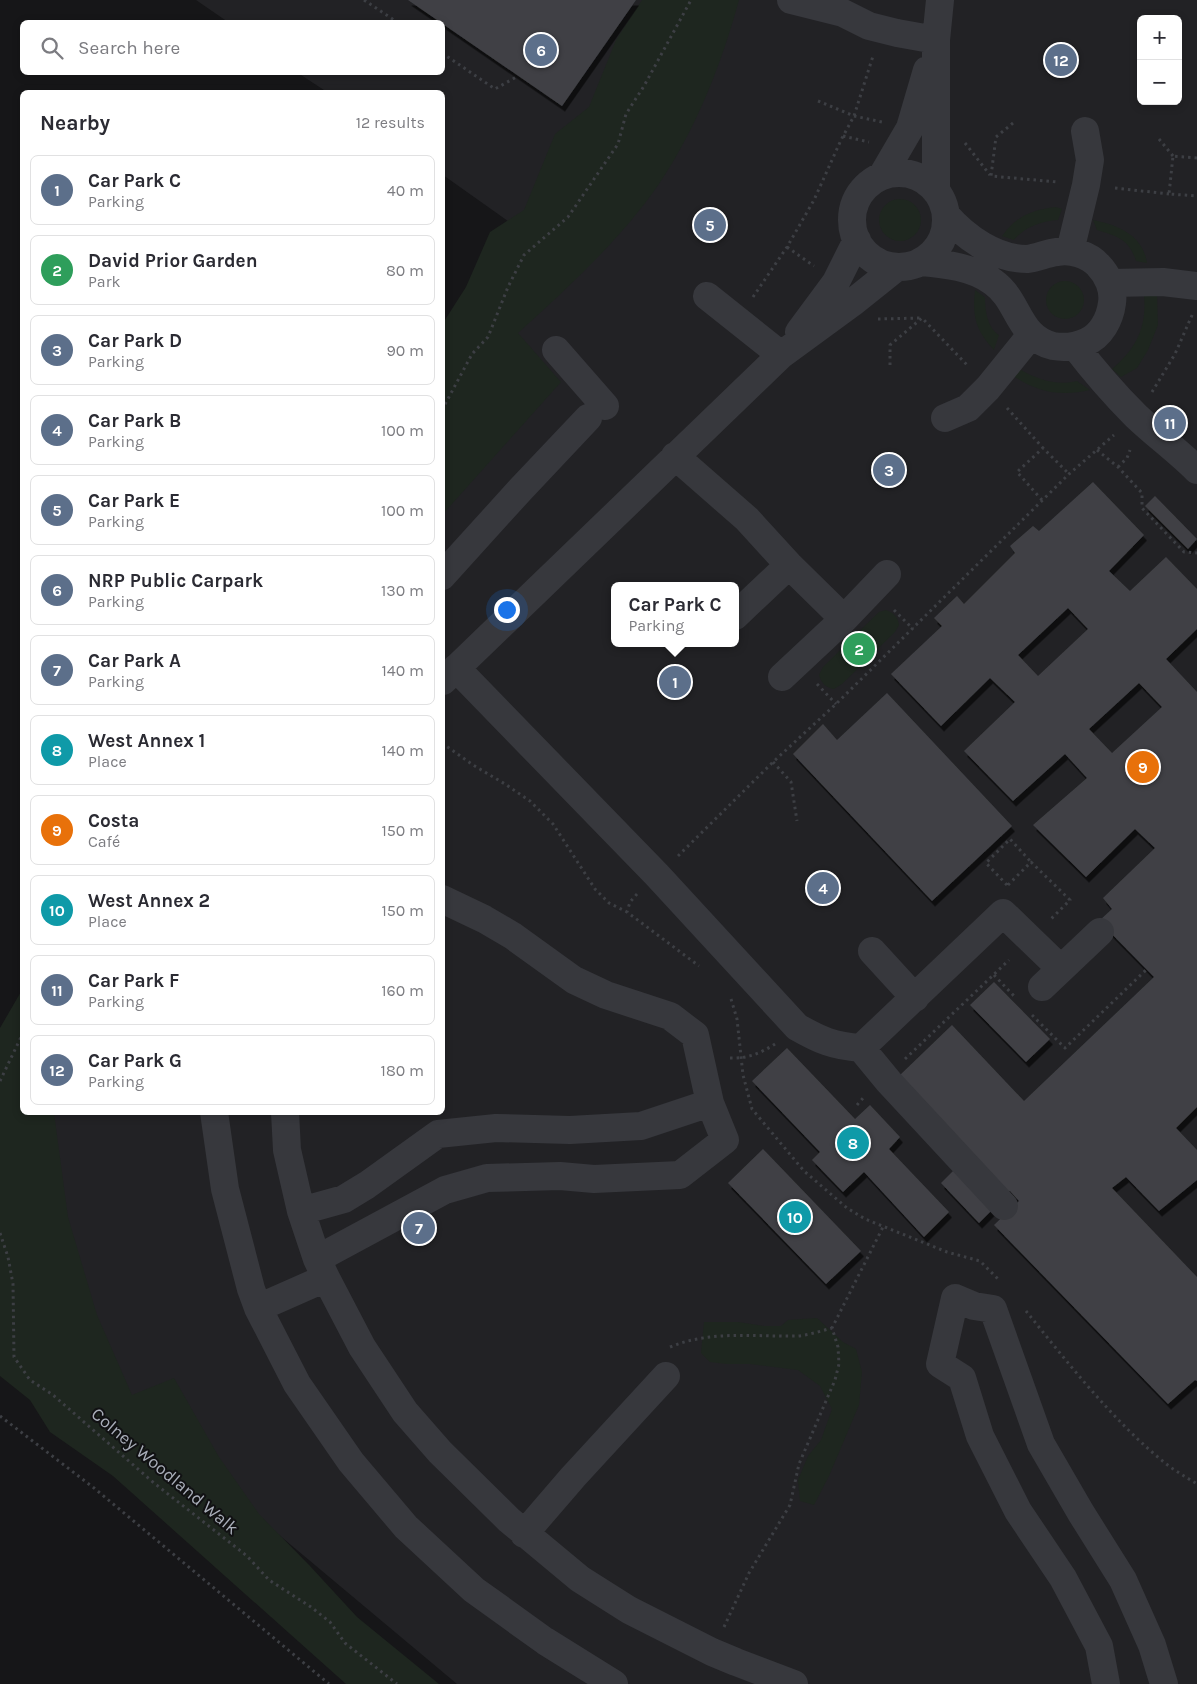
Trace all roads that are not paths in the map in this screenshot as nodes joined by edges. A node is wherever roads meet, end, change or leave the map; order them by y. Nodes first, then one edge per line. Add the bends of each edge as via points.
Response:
1 (791, 0) edge
2 (940, 0) edge
3 (936, 40) junction
4 (1085, 131) dead end
5 (882, 176) junction
6 (936, 190) junction
7 (946, 215) junction
8 (857, 240) junction
9 (1070, 251) junction
10 (909, 264) junction
11 (1110, 283) junction
12 (707, 296) dead end
13 (1196, 296) edge
14 (1031, 335) junction
15 (1075, 346) junction
16 (556, 350) dead end
17 (782, 355) junction
18 (944, 418) dead end
19 (675, 456) junction
20 (1197, 470) edge
21 (789, 565) junction
22 (445, 573) edge
23 (888, 574) dead end
24 (739, 612) edge
25 (844, 619) junction
26 (449, 675) edge
27 (782, 677) dead end
28 (445, 900) edge
29 (1100, 932) dead end
30 (872, 951) dead end
31 (914, 998) junction
32 (861, 1048) junction
33 (710, 1103) junction
34 (214, 1115) edge
35 (285, 1115) edge
36 (1004, 1206) dead end
37 (301, 1211) junction
38 (322, 1269) junction
39 (258, 1308) junction
40 (666, 1376) dead end
41 (524, 1534) junction
42 (614, 1684) edge
43 (794, 1684) edge
44 (1106, 1684) edge
45 (1164, 1684) edge

1 - 3 lane via 843,13 862,24
2 - 3 lane
3 - 5 lane via 910,128
3 - 6 lane
4 - 9 lane via 1090,160
5 - 6 lane via 894,173 918,176
5 - 8 lane via 866,186 855,202 852,222
6 - 7 lane
7 - 9 lane via 963,232 996,252 1029,259
7 - 10 lane via 946,226 938,247 930,255
8 - 10 lane via 864,251 885,265
8 - 17 lane via 836,282
9 - 11 lane via 1097,264
10 - 14 lane via 951,265 992,281 1005,292
10 - 17 lane
11 - 13 lane via 1163,282
11 - 15 lane via 1111,312 1105,325 1089,341
12 - 17 lane
14 - 15 lane via 1044,344 1061,348
14 - 18 lane via 956,394
15 - 20 lane via 1137,417
16 - 22 lane via 597,412
17 - 19 lane
19 - 21 lane via 747,519
19 - 26 lane
21 - 24 lane
21 - 25 lane
23 - 25 lane
25 - 27 lane
26 - 32 lane via 657,875 797,1027 841,1047
28 - 33 lane via 513,936 574,980 606,995 670,1016 695,1035
29 - 31 lane via 1052,978 1031,940 1003,914
30 - 31 lane
31 - 32 lane
32 - 36 lane
33 - 37 lane via 641,1126 570,1130 496,1128 438,1134 344,1199
33 - 38 lane via 725,1140 680,1176 488,1178 445,1190
34 - 39 lane via 225,1189
35 - 37 lane via 287,1150
37 - 38 lane
38 - 39 lane
38 - 41 lane via 362,1347 406,1412 478,1492
39 - 42 lane via 297,1384 351,1462 406,1527 474,1590 545,1641
40 - 41 lane
41 - 43 lane via 580,1579 629,1610 712,1652
44 - 45 lane via 1099,1646 1064,1578 1018,1512 980,1436 962,1378 940,1364 955,1298 974,1306 999,1298 1041,1444 1123,1580 1152,1645

